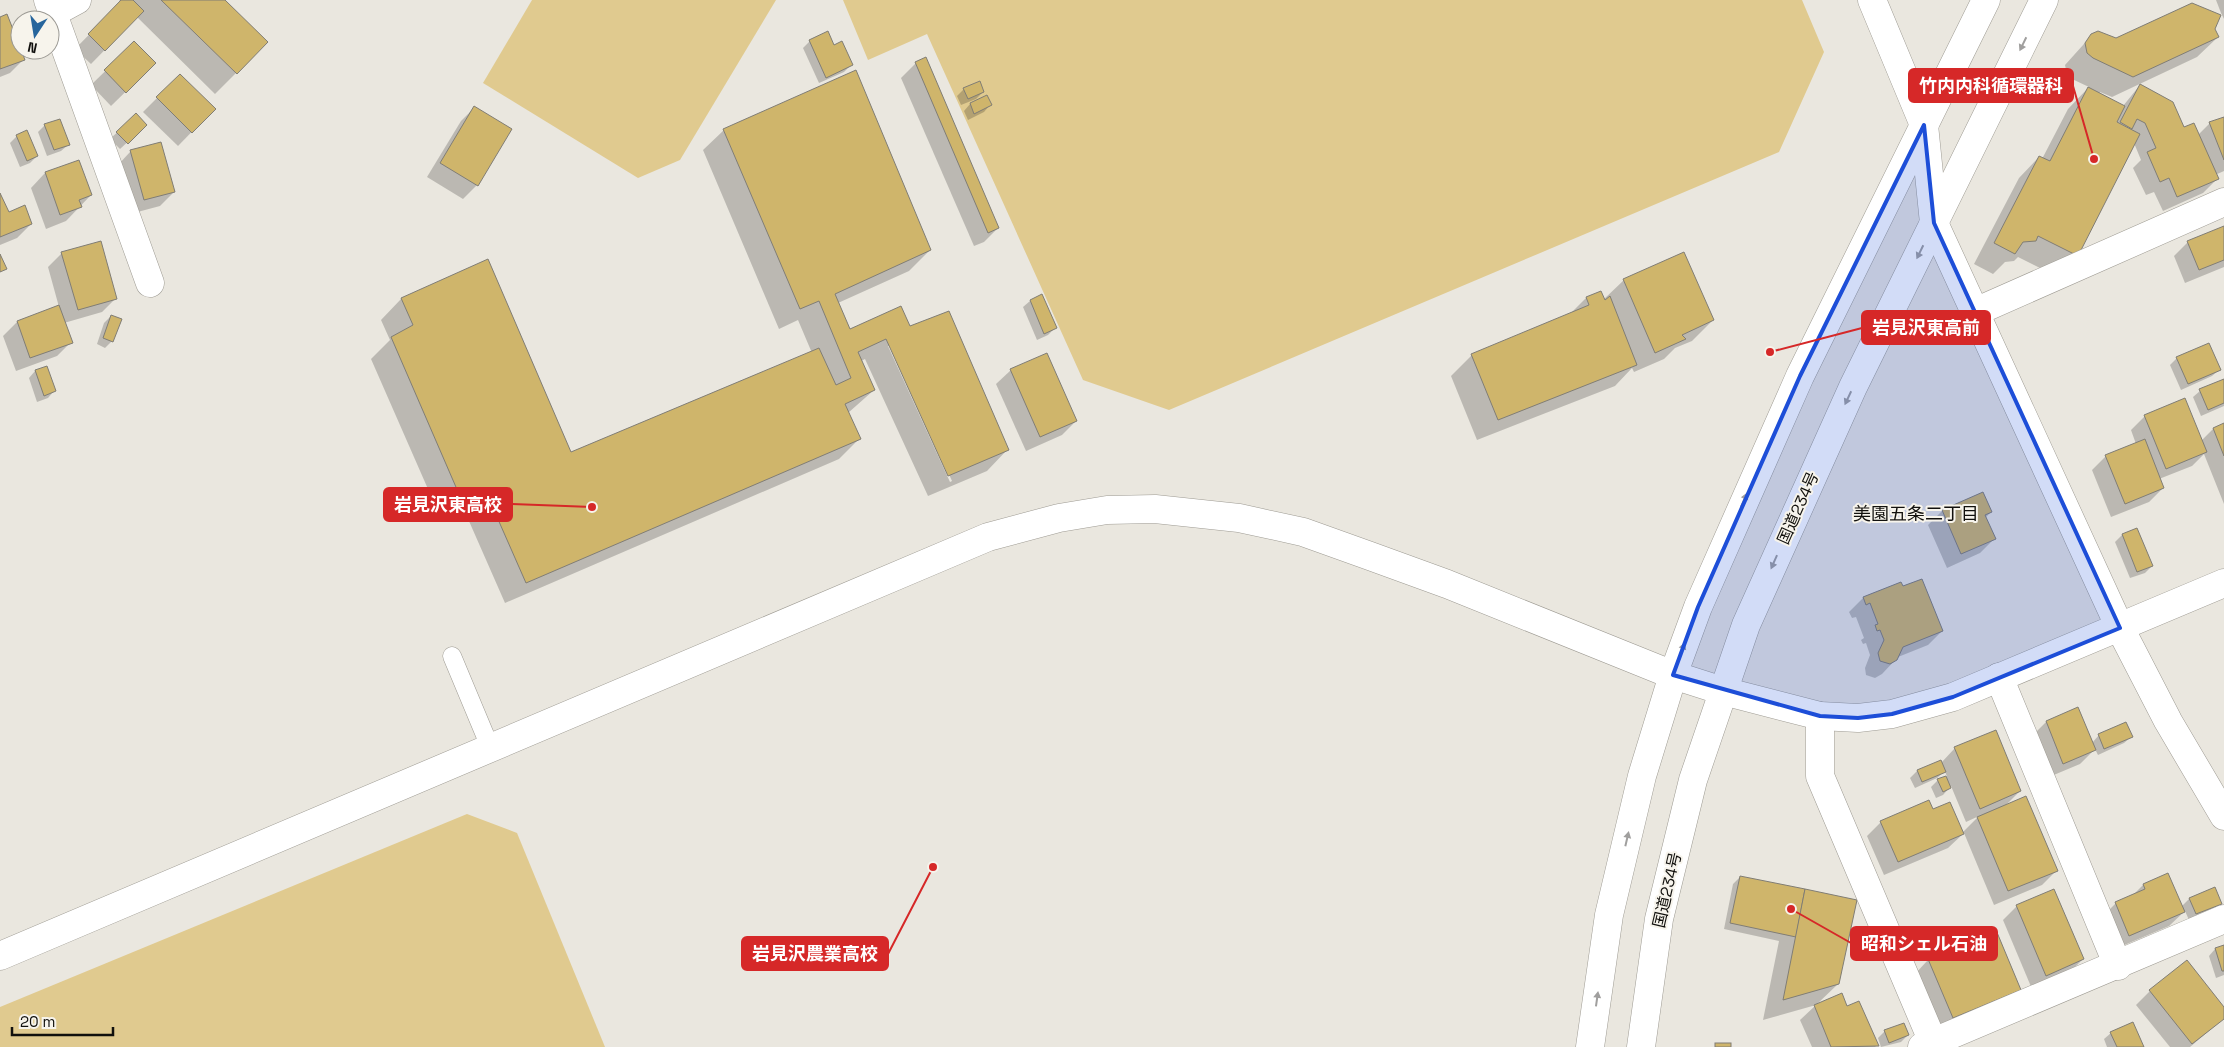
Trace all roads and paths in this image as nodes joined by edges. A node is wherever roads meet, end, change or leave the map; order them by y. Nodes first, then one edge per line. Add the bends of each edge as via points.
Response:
1 (77, 0) edge
2 (1872, 0) edge
3 (1986, 0) edge
4 (2044, 0) edge
5 (50, 6) edge
6 (1924, 125) junction
7 (2224, 202) edge
8 (1934, 223) junction
9 (150, 283) dead end
10 (1975, 312) junction
11 (2224, 582) edge
12 (2120, 628) junction
13 (452, 656) dead end
14 (1673, 675) junction
15 (1999, 677) junction
16 (1723, 691) junction
17 (1820, 716) junction
18 (490, 747) junction
19 (2224, 816) edge
20 (2224, 919) edge
21 (0, 956) edge
22 (2118, 966) junction
23 (1930, 1045) edge
24 (1590, 1047) edge
25 (1641, 1047) edge

1 - 5 main road
2 - 6 main road
3 - 6 main road
4 -> 8 main road, 国道234号
5 - 9 main road
6 - 8 main road
14 -> 6 main road via 1698,607 1800,376
7 - 10 main road
8 - 10 main road
8 -> 16 main road, 国道234号 via 1853,387 1795,515 1746,625
10 - 12 main road
11 - 12 main road
12 - 15 main road
12 - 19 main road via 2168,721
13 - 18 lane
14 - 16 main road
14 - 18 main road via 1446,584 1303,532 1202,512 1107,510 1059,518 988,537
24 -> 14 main road via 1609,915 1642,776
15 - 17 main road via 1953,697 1892,714 1858,718
15 - 22 main road
16 - 17 main road
16 - 25 main road, 国道234号 via 1693,780 1659,919
17 - 23 main road via 1820,776
18 - 21 main road
20 - 22 main road
22 - 23 main road

